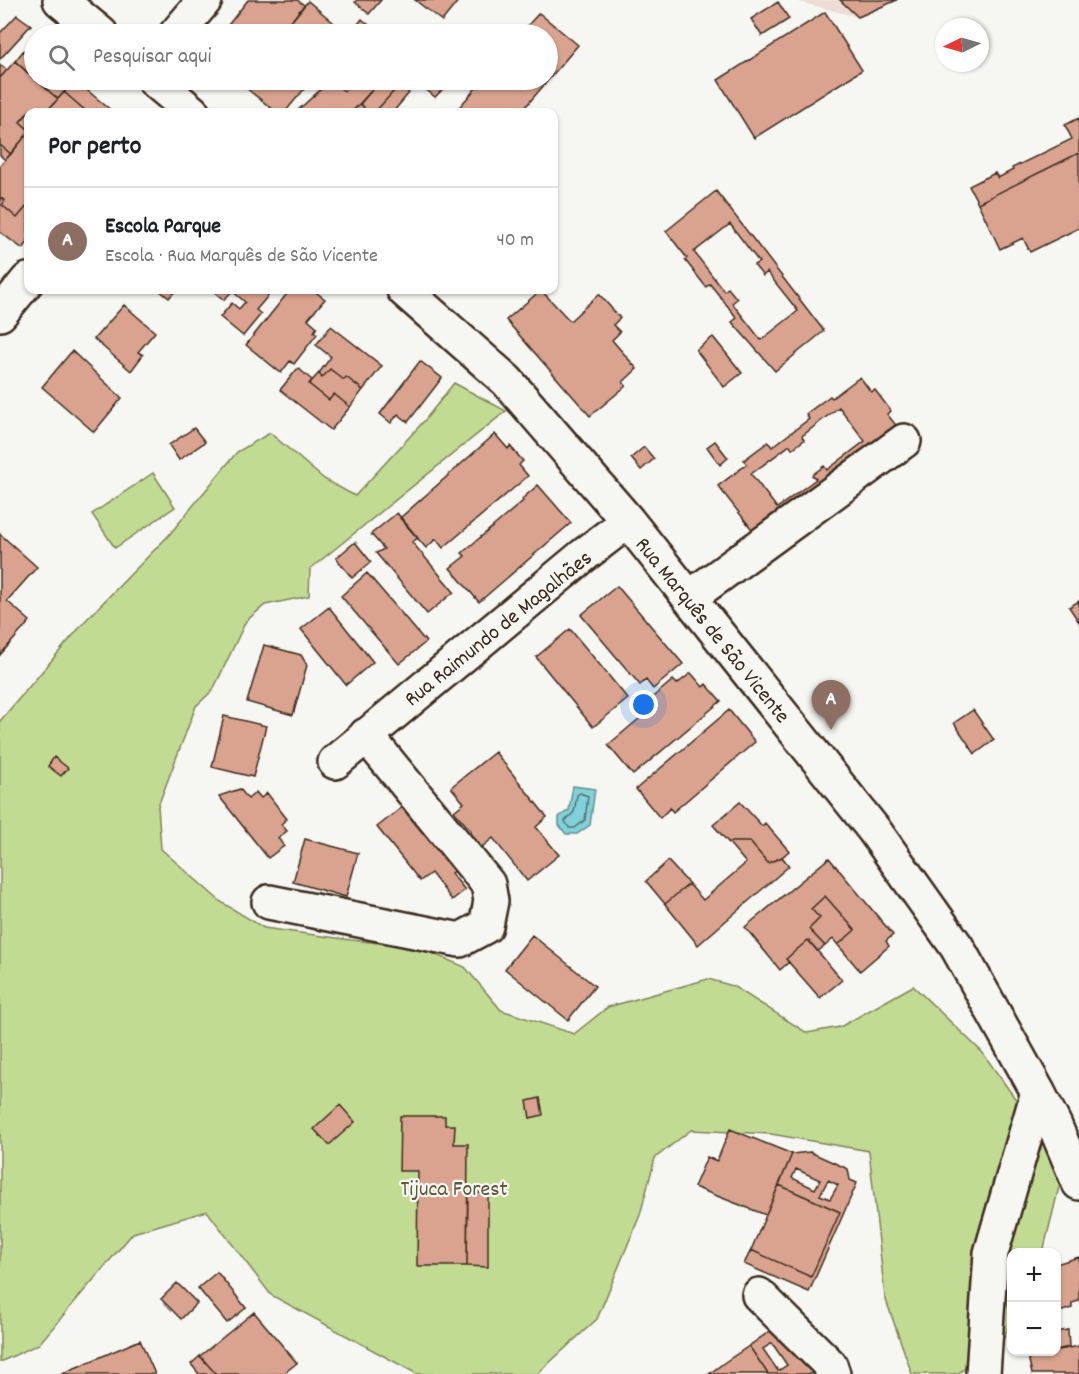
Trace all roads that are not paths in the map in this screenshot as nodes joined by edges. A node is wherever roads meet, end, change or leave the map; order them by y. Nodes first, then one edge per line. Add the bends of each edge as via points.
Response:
1 (60, 0) edge
2 (205, 0) edge
3 (89, 24) edge
4 (185, 24) edge
5 (24, 285) edge
6 (409, 294) edge
7 (0, 314) edge
8 (904, 441) dead end
9 (628, 521) junction
10 (690, 597) junction
11 (366, 735) junction
12 (335, 762) dead end
13 (269, 902) dead end
14 (1038, 1092) junction
15 (1055, 1125) junction
16 (1079, 1156) edge
17 (1079, 1183) edge
18 (759, 1295) dead end
19 (833, 1374) edge
20 (983, 1374) edge

1 - 3 street
2 - 4 street
5 - 7 street
6 - 9 street, Rua Marquês de São Vicente via 507,381
8 - 10 street
9 - 10 street, Rua Marquês de São Vicente
9 - 11 street, Rua Raimundo de Magalhães
10 - 14 street, Rua Marquês de São Vicente via 874,830 957,947
11 - 12 street, Rua Raimundo de Magalhães
11 - 13 street via 488,884 491,901 486,926 460,939
14 - 15 street, Rua Marquês de São Vicente
14 - 20 street via 991,1253
15 - 16 street
15 - 17 street
18 - 19 street via 830,1365

